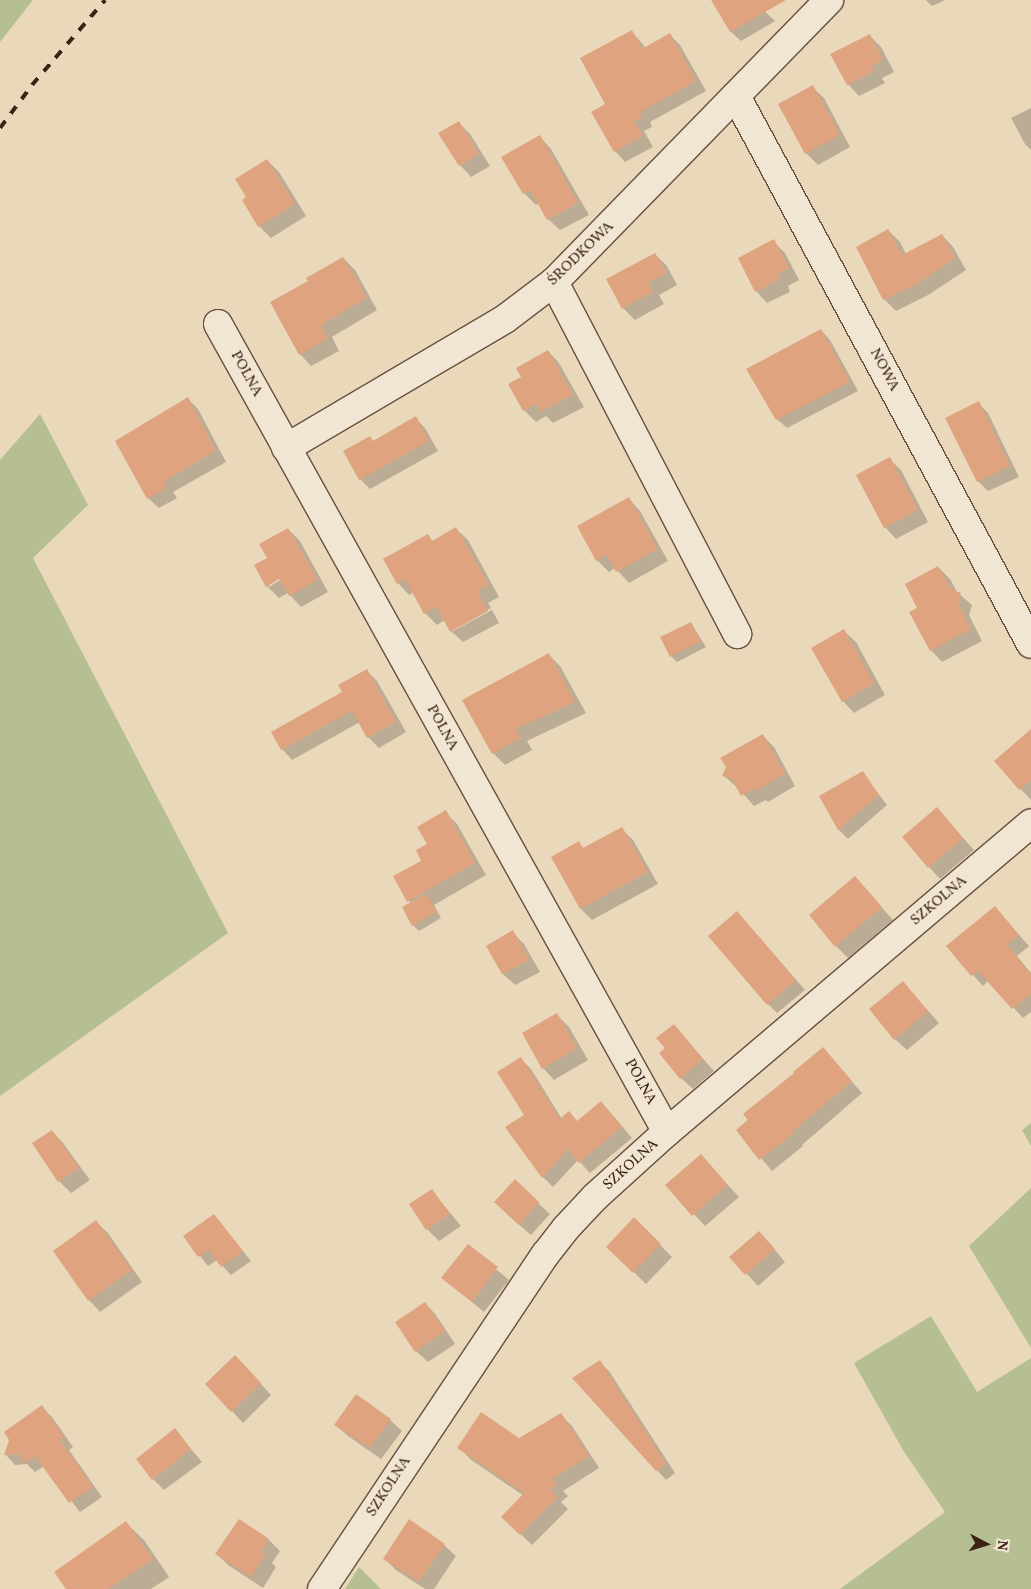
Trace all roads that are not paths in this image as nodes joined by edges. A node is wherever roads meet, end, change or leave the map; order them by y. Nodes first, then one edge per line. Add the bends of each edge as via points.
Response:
1 (829, 0) edge
2 (736, 96) junction
3 (554, 282) junction
4 (218, 324) dead end
5 (286, 448) junction
6 (737, 634) dead end
7 (1031, 644) edge
8 (1031, 823) edge
9 (668, 1132) junction
10 (322, 1589) edge

1 - 2 street, ŚRODKOWA
2 - 3 street, ŚRODKOWA
2 - 7 street, NOWA
3 - 5 street, ŚRODKOWA via 505,320
3 - 6 street
4 - 5 street, POLNA
5 - 9 street, POLNA
8 - 9 street, SZKOLNA
9 - 10 street, SZKOLNA via 595,1197 545,1255

